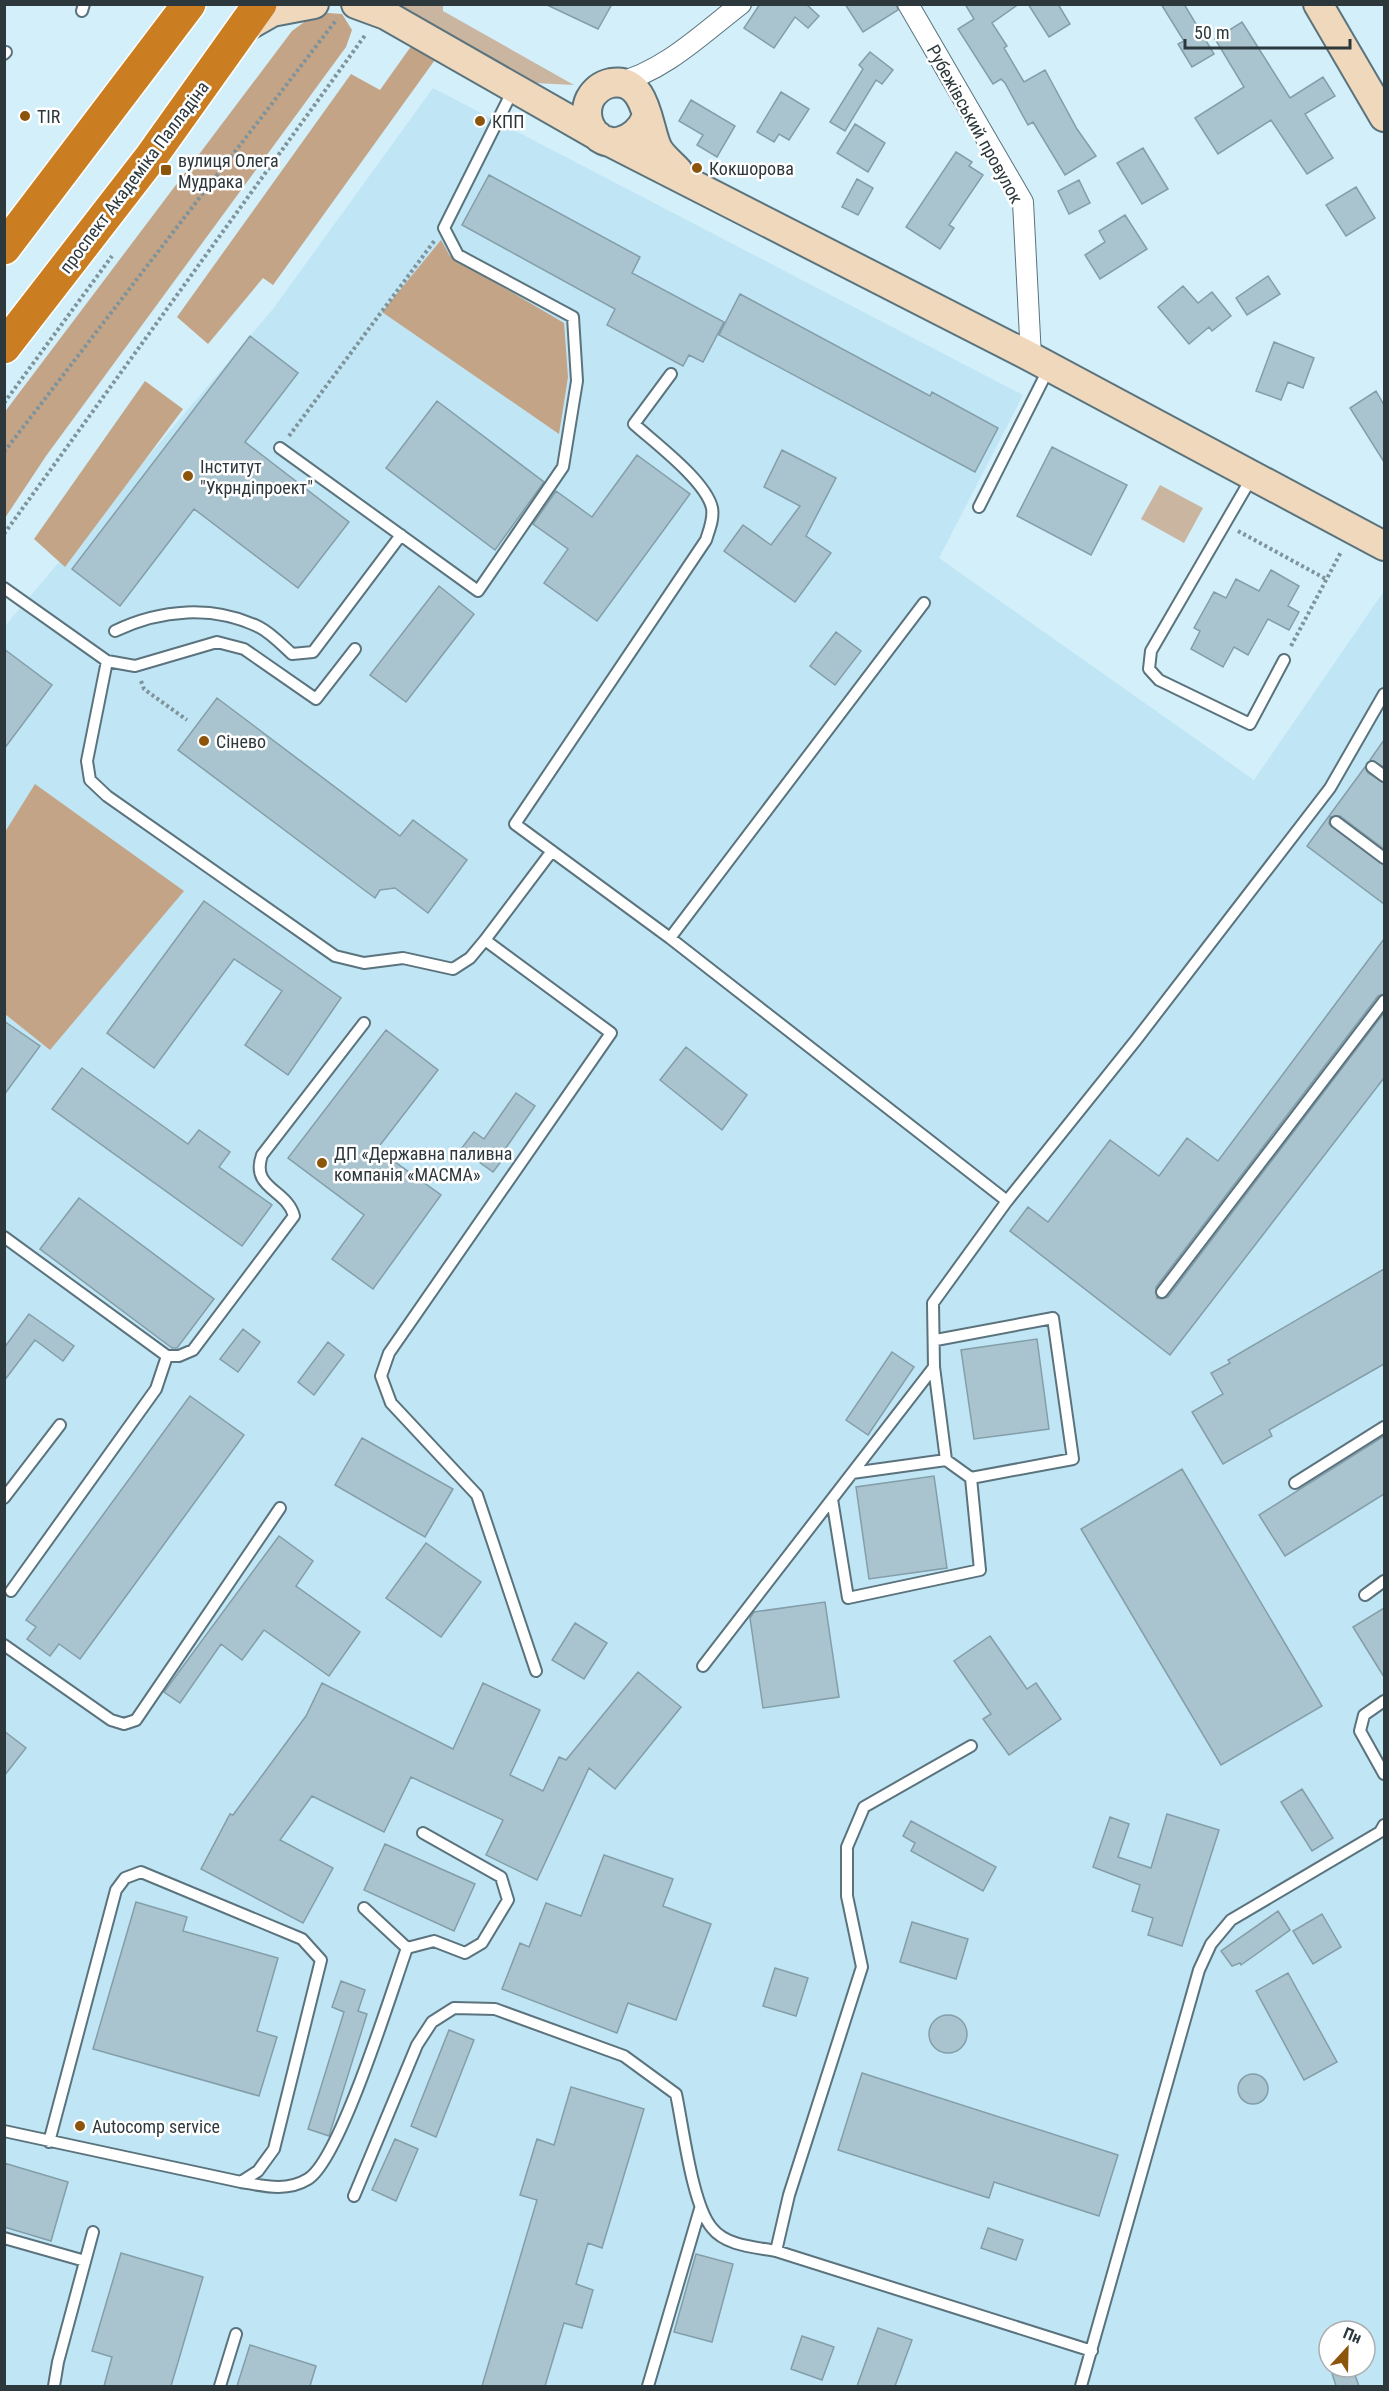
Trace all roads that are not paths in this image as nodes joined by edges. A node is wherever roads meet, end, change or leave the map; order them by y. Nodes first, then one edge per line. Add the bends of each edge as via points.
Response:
1 (189, 4) edge
2 (314, 4) edge
3 (741, 4) edge
4 (908, 4) edge
5 (1318, 4) edge
6 (349, 8) edge
7 (381, 10) edge
8 (252, 16) edge
9 (660, 65) junction
10 (606, 87) junction
11 (513, 89) junction
12 (540, 104) junction
13 (646, 114) junction
14 (1384, 117) edge
15 (603, 139) junction
16 (688, 182) junction
17 (4, 248) edge
18 (4, 347) edge
19 (1040, 362) junction
20 (671, 374) dead end
21 (280, 448) road end
22 (1252, 477) junction
23 (979, 507) dead end
24 (401, 535) junction
25 (1384, 546) edge
26 (4, 588) edge
27 (924, 603) dead end
28 (115, 631) dead end
29 (355, 649) dead end
30 (1284, 660) road end
31 (106, 661) junction
32 (1384, 694) edge
33 (1372, 767) dead end
34 (1384, 776) edge
35 (1336, 822) dead end
36 (552, 851) junction
37 (1384, 858) edge
38 (670, 938) junction
39 (485, 939) junction
40 (1384, 1001) edge
41 (364, 1023) dead end
42 (1007, 1201) junction
43 (4, 1237) edge
44 (1162, 1292) dead end
45 (936, 1340) junction
46 (167, 1356) junction
47 (934, 1367) junction
48 (60, 1425) dead end
49 (1384, 1427) edge
50 (946, 1460) junction
51 (852, 1473) junction
52 (971, 1478) junction
53 (1294, 1483) dead end
54 (4, 1498) edge
55 (832, 1499) junction
56 (280, 1508) dead end
57 (1384, 1581) edge
58 (11, 1591) dead end
59 (1365, 1595) dead end
60 (4, 1645) edge
61 (703, 1666) dead end
62 (537, 1671) dead end
63 (1384, 1701) edge
64 (971, 1746) dead end
65 (1384, 1774) edge
66 (1384, 1825) edge
67 (423, 1833) dead end
68 (364, 1908) dead end
69 (407, 1948) junction
70 (4, 2131) edge
71 (49, 2142) junction
72 (241, 2182) junction
73 (354, 2196) dead end
74 (700, 2209) junction
75 (93, 2232) dead end
76 (4, 2238) edge
77 (776, 2251) junction
78 (86, 2261) junction
79 (236, 2334) dead end
80 (1092, 2351) junction
81 (54, 2386) edge
82 (220, 2386) edge
83 (648, 2386) edge
84 (1081, 2386) edge

1 - 17 highway
2 - 8 street
3 - 9 street
4 - 19 street, Рубежівський провулок via 1023,202
5 - 14 street
6 - 7 street
7 - 11 street
8 - 18 highway, проспект Академіка Палладіна via 151,157
9 - 10 street via 641,77
9 - 13 street via 650,85
10 - 12 street via 566,101
10 - 13 street via 631,87 642,96
10 - 15 street via 588,102 586,115 590,127
11 - 12 street
11 - 24 lane via 444,228 458,255 573,316 577,381 562,467 478,591
12 - 15 street
13 - 15 street via 642,128 628,140
13 - 16 street via 658,150
15 - 16 street
16 - 19 street
19 - 22 street
19 - 23 lane
20 - 36 lane via 634,424 702,487 711,505 711,525 706,540 515,824
21 - 24 lane
22 - 25 street
22 - 30 lane via 1151,651 1149,669 1159,680 1250,724
24 - 28 lane via 313,652 292,654 261,628 224,614 186,610
26 - 31 lane
27 - 38 lane
29 - 31 lane via 316,699 244,649 217,642 135,666
31 - 39 lane via 87,761 90,780 107,796 335,956 364,963 403,958 453,969 470,958
32 - 42 lane via 1330,788 1137,1040
33 - 34 lane
35 - 37 lane
36 - 38 lane
36 - 39 lane
38 - 42 lane
39 - 62 lane via 611,1033 389,1353 381,1376 391,1403 477,1495
40 - 44 lane
41 - 46 lane via 262,1155 258,1168 262,1179 292,1206 294,1216 287,1229 193,1350
42 - 45 lane via 933,1303
43 - 46 lane
45 - 47 lane
45 - 52 lane via 1053,1318 1072,1459
46 - 58 lane via 156,1389
47 - 50 lane
47 - 51 lane
48 - 54 lane
49 - 53 lane
50 - 51 lane
50 - 52 lane
51 - 55 lane
52 - 55 lane via 980,1570 848,1598
55 - 61 lane
56 - 60 lane via 136,1720 124,1724 111,1720
57 - 59 lane
63 - 65 lane via 1364,1715 1360,1731
64 - 77 lane via 864,1808 847,1847 847,1896 862,1967 789,2195
66 - 80 lane via 1380,1832 1231,1920 1211,1944 1199,1970
67 - 69 lane via 501,1877 508,1900 482,1943 465,1953 434,1941
68 - 69 lane
69 - 72 lane via 339,2137 309,2179 282,2188
70 - 71 lane
71 - 72 lane
71 - 72 lane via 116,1890 125,1878 141,1872 302,1939 321,1960 274,2149 258,2171
73 - 74 lane via 417,2045 432,2022 454,2008 495,2009 624,2056 676,2094
74 - 77 lane via 712,2229 732,2242
74 - 83 lane
75 - 78 lane
76 - 78 lane
77 - 80 lane
78 - 81 lane
79 - 82 lane
80 - 84 lane

